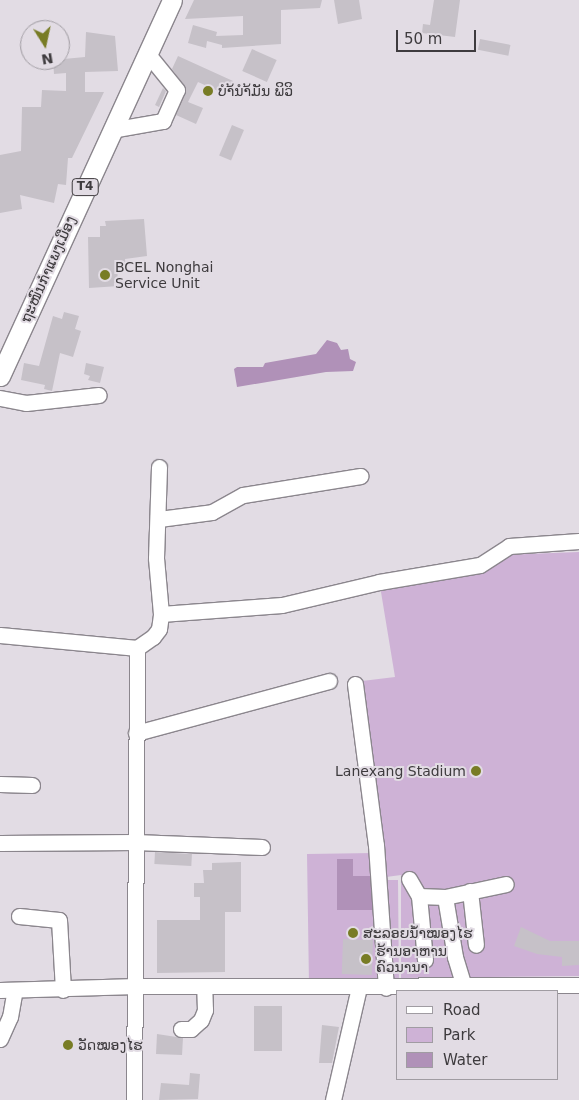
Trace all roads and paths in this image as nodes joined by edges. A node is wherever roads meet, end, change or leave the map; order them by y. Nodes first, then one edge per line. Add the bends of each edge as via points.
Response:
1 (172, 0) edge
2 (147, 53) junction
3 (111, 130) junction
4 (0, 376) edge
5 (99, 394) dead end
6 (0, 398) edge
7 (159, 467) dead end
8 (360, 476) dead end
9 (159, 519) junction
10 (579, 541) edge
11 (162, 614) junction
12 (0, 635) edge
13 (137, 648) junction
14 (329, 681) dead end
15 (355, 684) dead end
16 (136, 733) junction
17 (0, 784) edge
18 (32, 785) dead end
19 (135, 842) junction
20 (0, 844) edge
21 (262, 846) dead end
22 (409, 879) dead end
23 (506, 884) dead end
24 (470, 891) junction
25 (419, 896) junction
26 (445, 897) junction
27 (19, 916) dead end
28 (476, 945) dead end
29 (425, 960) dead end
30 (579, 985) edge
31 (137, 986) junction
32 (204, 986) junction
33 (464, 986) junction
34 (359, 988) junction
35 (386, 988) junction
36 (7, 990) edge
37 (64, 990) junction
38 (180, 1029) dead end
39 (0, 1039) edge
40 (134, 1100) edge
41 (333, 1100) edge

1 - 2 main road, ຖະໜົນກຳແພງເມືອງ / T4
2 - 3 main road, ຖະໜົນກຳແພງເມືອງ / T4
2 - 3 street via 177,90 163,121
3 - 4 main road, ຖະໜົນກຳແພງເມືອງ / T4
5 - 6 street via 26,403
7 - 9 street
8 - 9 street via 243,495 212,512
9 - 11 street via 156,558
10 - 11 street via 509,546 480,565 378,582 282,605
11 - 13 street via 159,629
12 - 13 street
13 - 16 street
14 - 16 street
15 - 35 street via 376,845
16 - 19 street
17 - 18 street
19 - 20 street
19 - 21 street
19 - 31 street
22 - 25 street
23 - 24 street
24 - 26 street
24 - 28 street
25 - 26 street
25 - 29 street
26 - 33 street via 455,957
27 - 37 street via 59,920
30 - 33 street
31 - 32 street
31 - 37 street
31 - 40 street
32 - 34 street
32 - 38 street via 205,1010 201,1020 190,1029
33 - 35 street
34 - 35 street
34 - 41 street
36 - 37 street
36 - 39 street via 10,1017

